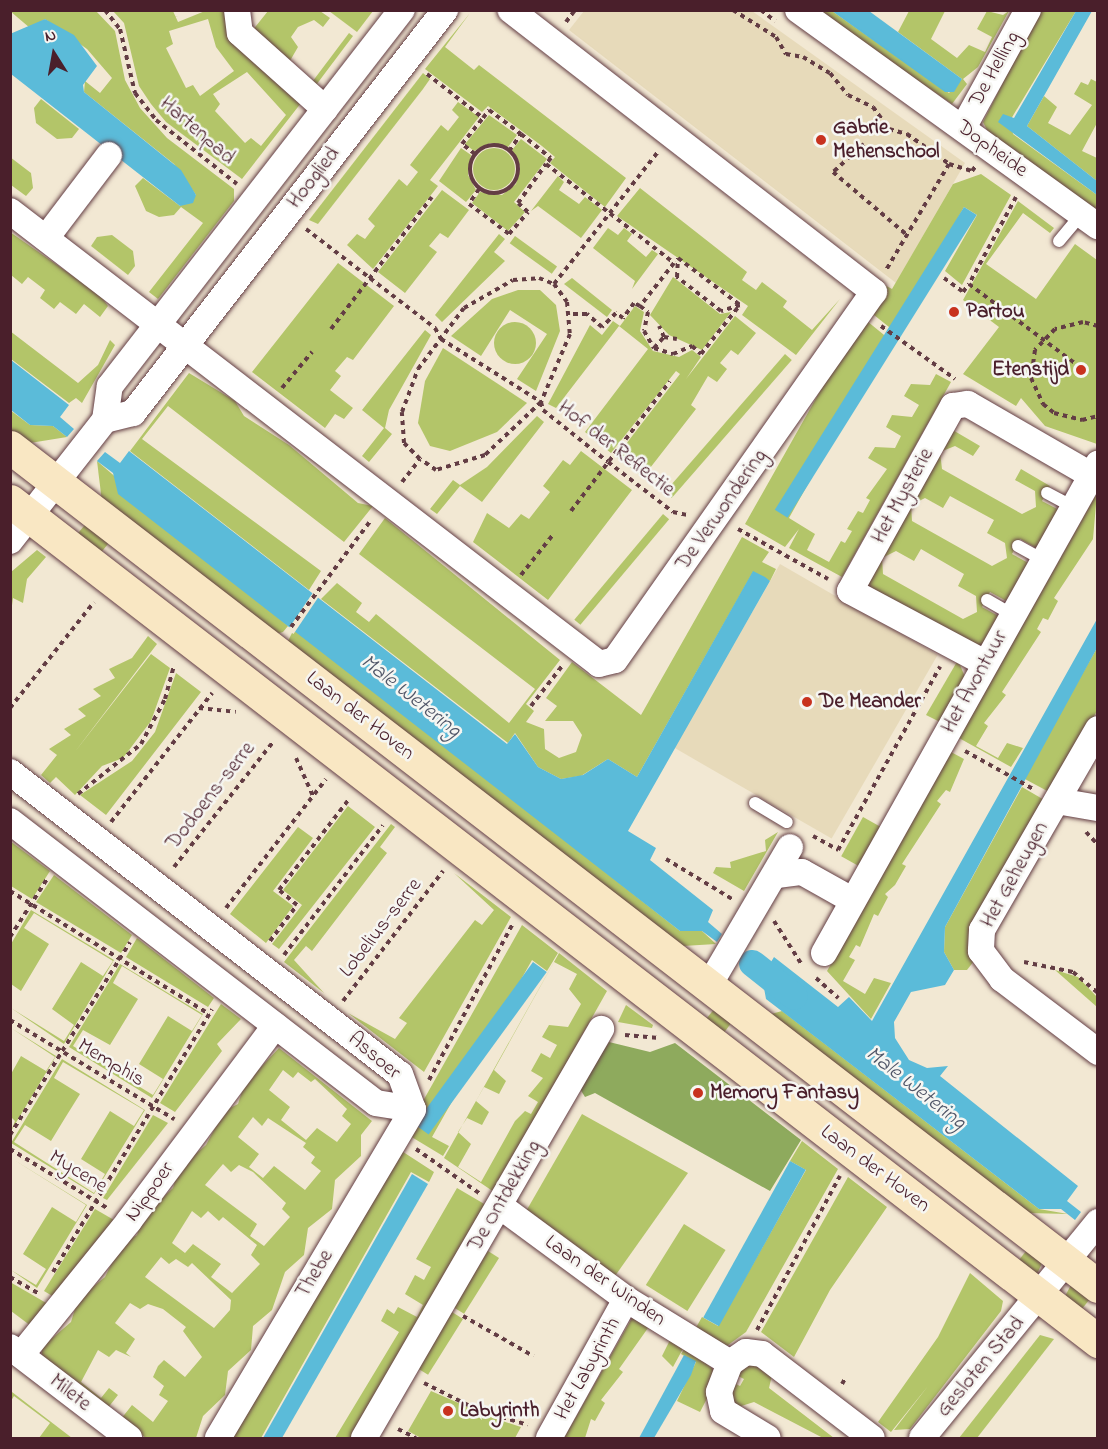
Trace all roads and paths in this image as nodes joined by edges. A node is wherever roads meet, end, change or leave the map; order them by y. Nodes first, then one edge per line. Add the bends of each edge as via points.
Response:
1 (105, 10) edge
2 (237, 10) edge
3 (402, 10) edge
4 (445, 10) edge
5 (510, 10) edge
6 (733, 10) edge
7 (798, 10) edge
8 (1028, 10) edge
9 (421, 69) dead end
10 (325, 110) junction
11 (483, 118) junction
12 (963, 128) junction
13 (521, 134) junction
14 (671, 136) junction
15 (864, 144) dead end
16 (509, 151) junction
17 (475, 154) junction
18 (109, 155) dead end
19 (978, 162) dead end
20 (546, 164) junction
21 (949, 164) junction
22 (479, 189) junction
23 (1020, 192) dead end
24 (432, 197) dead end
25 (257, 199) junction
26 (10, 211) edge
27 (285, 213) junction
28 (609, 214) junction
29 (1090, 220) edge
30 (907, 235) junction
31 (46, 238) junction
32 (1059, 242) dead end
33 (674, 263) junction
34 (944, 278) dead end
35 (370, 279) junction
36 (554, 284) junction
37 (969, 284) junction
38 (874, 292) junction
39 (740, 305) junction
40 (640, 306) junction
41 (570, 314) junction
42 (158, 323) junction
43 (879, 324) dead end
44 (658, 326) dead end
45 (1098, 326) edge
46 (331, 328) dead end
47 (664, 337) junction
48 (1044, 338) junction
49 (441, 339) junction
50 (677, 339) dead end
51 (183, 345) junction
52 (906, 345) dead end
53 (654, 348) junction
54 (312, 352) dead end
55 (1076, 364) dead end
56 (670, 381) dead end
57 (541, 402) junction
58 (265, 410) junction
59 (1098, 417) edge
60 (105, 420) junction
61 (10, 447) edge
62 (420, 459) junction
63 (608, 462) junction
64 (1094, 470) edge
65 (56, 482) junction
66 (1047, 493) dead end
67 (385, 502) junction
68 (1073, 507) junction
69 (571, 511) dead end
70 (17, 520) edge
71 (715, 521) junction
72 (552, 536) dead end
73 (1018, 546) dead end
74 (1043, 560) junction
75 (518, 580) dead end
76 (850, 591) junction
77 (102, 592) dead end
78 (987, 600) dead end
79 (1012, 615) junction
80 (285, 634) dead end
81 (952, 646) junction
82 (576, 647) junction
83 (176, 653) dead end
84 (985, 663) junction
85 (218, 685) dead end
86 (531, 706) dead end
87 (10, 708) edge
88 (199, 708) junction
89 (245, 711) dead end
90 (1098, 729) edge
91 (280, 734) dead end
92 (944, 739) junction
93 (302, 751) dead end
94 (10, 772) edge
95 (331, 772) dead end
96 (354, 791) dead end
97 (313, 796) junction
98 (1047, 796) junction
99 (70, 803) dead end
100 (754, 803) dead end
101 (1098, 808) edge
102 (389, 817) dead end
103 (10, 821) edge
104 (105, 830) dead end
105 (788, 835) joint
106 (813, 836) dead end
107 (666, 859) dead end
108 (449, 864) dead end
109 (777, 875) junction
110 (165, 877) dead end
111 (10, 891) edge
112 (726, 895) dead end
113 (852, 900) junction
114 (30, 903) junction
115 (771, 915) dead end
116 (517, 916) dead end
117 (218, 919) dead end
118 (765, 925) dead end
119 (10, 937) edge
120 (267, 944) dead end
121 (824, 953) dead end
122 (120, 959) junction
123 (277, 964) dead end
124 (1036, 967) dead end
125 (708, 987) junction
126 (1098, 993) edge
127 (336, 1010) dead end
128 (10, 1020) edge
129 (681, 1020) junction
130 (275, 1026) junction
131 (601, 1029) joint
132 (63, 1051) junction
133 (1098, 1053) edge
134 (153, 1106) junction
135 (413, 1109) junction
136 (195, 1131) junction
137 (397, 1135) junction
138 (10, 1136) edge
139 (10, 1149) edge
140 (844, 1169) dead end
141 (95, 1201) junction
142 (500, 1206) junction
143 (129, 1221) junction
144 (1098, 1222) edge
145 (1067, 1263) junction
146 (50, 1276) dead end
147 (10, 1277) edge
148 (45, 1285) dead end
149 (1098, 1286) edge
150 (1040, 1295) junction
151 (626, 1299) junction
152 (442, 1304) junction
153 (1098, 1341) edge
154 (16, 1351) edge
155 (533, 1356) dead end
156 (738, 1357) junction
157 (404, 1369) junction
158 (552, 1435) edge
159 (129, 1438) edge
160 (218, 1438) edge
161 (364, 1438) edge
162 (768, 1438) edge
163 (872, 1438) edge
164 (922, 1438) edge

1 - 25 path, Hartenpad via 120,29 135,93 156,120
2 - 10 street via 240,33
3 - 10 street, Hooglied
4 - 27 street, Hooglied
5 - 14 street
6 - 21 path via 776,37 786,54 803,57 830,73 848,95 873,107 889,129 907,134
7 - 12 street, Dopheide
8 - 12 street, De Helling
9 - 11 path
10 - 25 street, Hooglied
11 - 13 path via 489,110
11 - 17 path via 462,144
12 - 29 street, Dopheide
13 - 16 path
13 - 20 path via 551,158
14 - 28 path
14 - 38 street
15 - 30 path via 833,171
16 - 17 path via 492,145
16 - 22 path via 518,166 513,184 498,193
17 - 22 path via 470,176
18 - 31 street
19 - 21 path via 972,171
20 - 22 path via 518,203 528,212 509,234 469,204
20 - 28 path
21 - 30 path
23 - 37 path
24 - 35 path
25 - 42 street, Hooglied
26 - 31 street
27 - 35 path, Hof der Reflectie
27 - 51 street, Hooglied
28 - 33 path
28 - 36 path
29 - 32 lane
30 - 38 path
31 - 42 street
33 - 39 path via 678,258
33 - 39 path via 677,277 721,311
33 - 40 path
34 - 37 path via 963,292
35 - 46 path
35 - 49 path, Hof der Reflectie
36 - 41 path
36 - 49 path via 539,278 493,288 464,308
37 - 48 path
38 - 71 street, De Verwondering
39 - 53 path via 701,354 692,346 674,354
40 - 41 path via 634,303 623,318 616,313 602,327 587,314
40 - 53 path via 648,312 644,331
41 - 57 path, Hof der Reflectie via 565,356
42 - 51 street
42 - 60 street, Hooglied via 110,386
43 - 52 path
44 - 47 path
45 - 48 path via 1069,323
47 - 50 path
47 - 53 path
48 - 55 path
48 - 59 path via 1035,350 1031,378 1043,404 1068,419
49 - 57 path, Hof der Reflectie
49 - 62 path via 418,369 402,412 404,443
51 - 58 street, De Verwondering
51 - 60 street, Hooglied via 133,413
54 - 58 path
56 - 63 path
57 - 62 path, Hof der Reflectie via 485,454 436,470
57 - 63 path, Hof der Reflectie via 543,410
58 - 67 street, De Verwondering
60 - 65 street, Hooglied
61 - 65 street, Laan der Hoven
62 - 67 path
63 - 69 path
63 - 71 path, Hof der Reflectie via 674,512
64 - 68 street, Het Avontuur
64 - 76 street, Het Mysterie via 960,401
65 - 70 street, Hooglied
65 - 125 street, Laan der Hoven
66 - 68 lane
67 - 80 path
67 - 82 street, De Verwondering
68 - 74 street, Het Avontuur
70 - 129 street, Laan der Hoven
71 - 76 path, Hof der Reflectie via 748,532
71 - 82 street, De Verwondering via 615,660 599,664
72 - 75 path
73 - 74 lane
74 - 79 street, Het Avontuur
76 - 81 street
77 - 87 path
78 - 79 lane
79 - 84 street, Het Avontuur
81 - 84 street
81 - 106 path via 838,850
82 - 86 path
83 - 99 path via 165,699 141,744
84 - 92 street, Het Avontuur
85 - 88 path
88 - 89 path
88 - 104 path
90 - 98 street, Het Geheugen
91 - 110 path, Dodoens-serre
92 - 98 path
92 - 113 street, Het Avontuur
93 - 97 path via 295,760
94 - 135 street, Assoer via 400,1074
95 - 97 path
96 - 120 path via 279,890 297,905
97 - 117 path
98 - 101 street
98 - 133 street, Het Geheugen via 982,930 981,951 1002,979
100 - 105 lane
102 - 123 path
103 - 130 street, Assoer
105 - 109 street
107 - 112 path
108 - 127 path, Lobelius-serre
109 - 113 street via 802,872
109 - 125 street
111 - 114 path
113 - 121 street, Het Avontuur
114 - 119 path
114 - 122 path
115 - 118 path
116 - 135 path
122 - 132 path
122 - 134 path via 209,1014
124 - 126 path via 1073,972
125 - 129 street
125 - 145 street, Laan der Hoven
128 - 132 path, Memphis
129 - 131 path via 646,1041
129 - 150 street, Laan der Hoven
130 - 135 street, Assoer via 376,1103
130 - 136 street, Nippoer
131 - 142 street, De Ontdekking
132 - 134 path, Memphis
132 - 138 path
134 - 136 path, Memphis
134 - 141 path
135 - 137 street, Thebe
136 - 143 street, Nippoer
137 - 142 path
137 - 160 street, Thebe
139 - 141 path, Mycene
140 - 156 path
141 - 143 path, Mycene
141 - 146 path
142 - 151 street, Laan der Winden
142 - 152 street, De Ontdekking
143 - 154 street, Nippoer
144 - 145 street
145 - 149 street, Laan der Hoven
145 - 150 street
147 - 148 path via 39,1295
150 - 153 street, Laan der Hoven
150 - 164 street, Gesloten Stad
151 - 156 street, Laan der Winden
151 - 158 street, Het Labyrinth
152 - 155 path
152 - 157 street, De Ontdekking
154 - 159 street, Milete
156 - 162 street via 718,1392 723,1411
156 - 163 street, Laan der Winden via 762,1354
157 - 158 path via 476,1409
157 - 161 street, De Ontdekking

